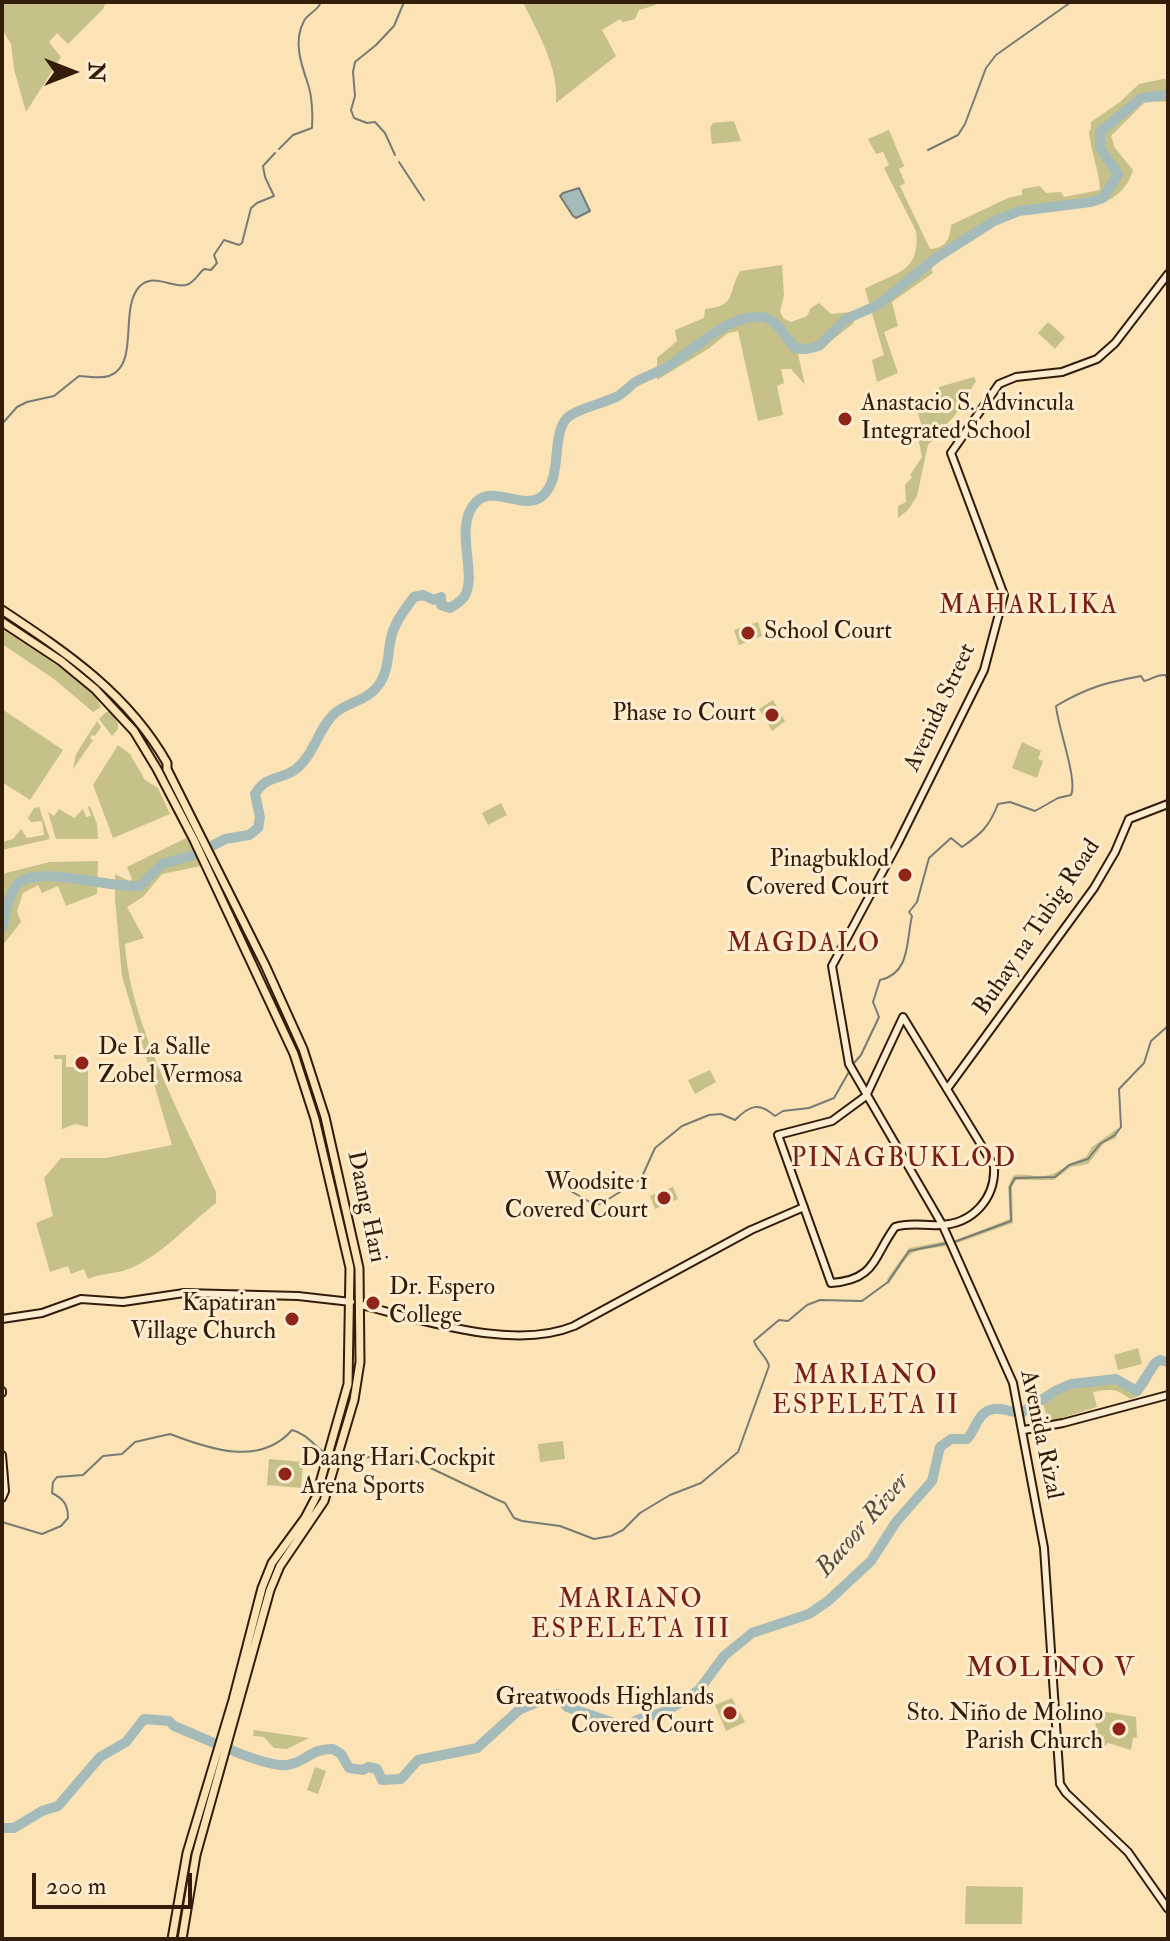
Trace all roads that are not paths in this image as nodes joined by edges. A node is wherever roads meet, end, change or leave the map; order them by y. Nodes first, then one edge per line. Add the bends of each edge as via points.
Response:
1 (1168, 274) edge
2 (2, 610) edge
3 (2, 622) edge
4 (1168, 804) edge
5 (197, 839) junction
6 (208, 862) junction
7 (832, 966) joint
8 (947, 1089) junction
9 (866, 1096) junction
10 (804, 1207) junction
11 (943, 1226) junction
12 (351, 1302) junction
13 (361, 1305) junction
14 (2, 1319) edge
15 (1168, 1395) edge
16 (1024, 1430) junction
17 (335, 1447) junction
18 (2, 1455) edge
19 (2, 1498) edge
20 (221, 1754) junction
21 (1168, 1909) edge
22 (178, 1914) junction
23 (188, 1915) junction
24 (172, 1939) edge
25 (182, 1939) edge

1 - 7 main road, Avenida Street via 1097,359 1050,375 1003,380 951,453 1004,595 1002,605 984,670
2 - 5 main road, Daang Hari via 80,662 135,715 167,763
3 - 5 main road, Daang Hari via 67,666 120,715
4 - 8 main road, Buhay na Tubig Road via 1129,819 1094,888
5 - 6 main road, Daang Hari
6 - 12 main road, Daang Hari via 305,1088 348,1254
6 - 13 main road, Daang Hari via 275,987 317,1088 352,1231
7 - 9 main road, Avenida Rizal via 850,1068
8 - 9 main road via 903,1017
8 - 11 main road via 994,1166 989,1198 982,1207
9 - 10 main road via 832,1121 778,1135
9 - 11 main road, Avenida Rizal
10 - 11 main road via 831,1283 857,1278 869,1269 895,1227
10 - 13 main road via 574,1326 548,1334 488,1332
11 - 16 main road, Avenida Rizal via 1003,1357
12 - 14 main road via 184,1293 128,1302 81,1299 42,1313
12 - 17 main road, Daang Hari via 350,1372
13 - 17 main road, Daang Hari via 358,1382
15 - 16 main road
16 - 21 main road, Avenida Rizal via 1044,1548 1060,1784 1128,1852
17 - 20 main road, Daang Hari via 311,1507 272,1563
18 - 19 main road
20 - 22 main road, Daang Hari via 187,1853
20 - 23 main road, Daang Hari via 196,1855
22 - 23 main road
22 - 24 main road, Daang Hari
23 - 25 main road, Daang Hari

